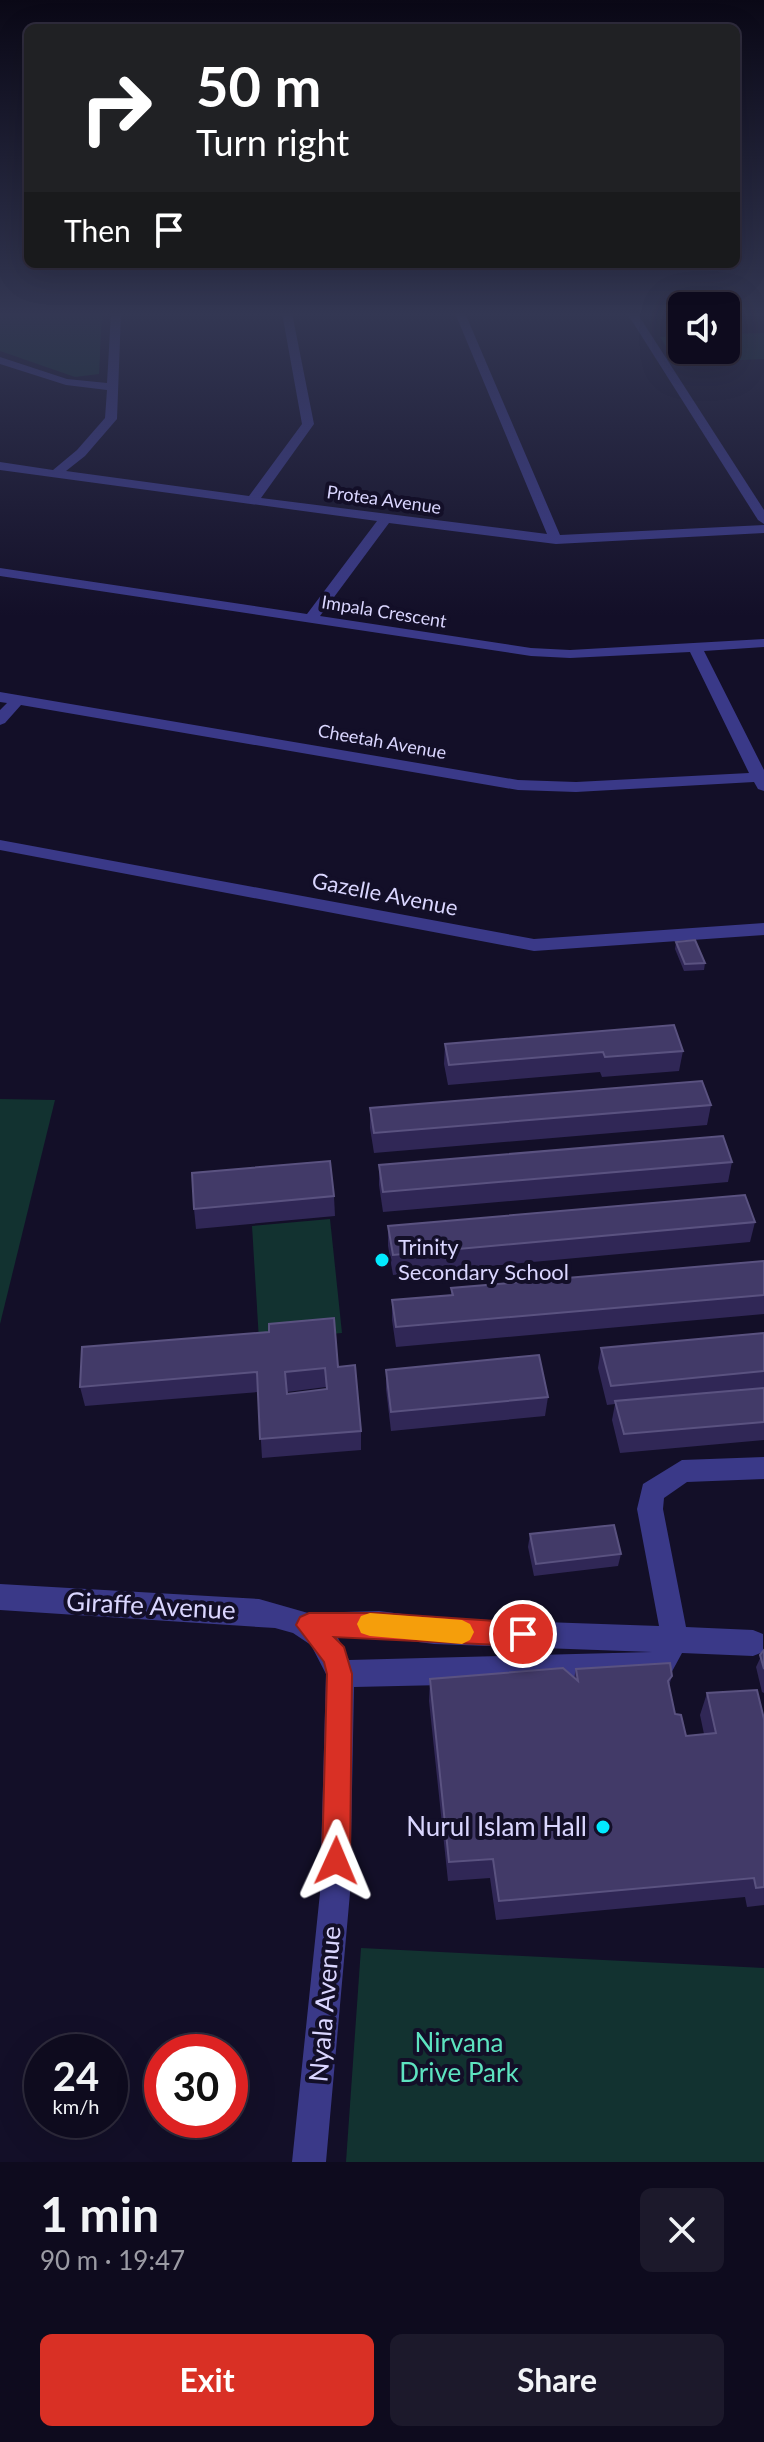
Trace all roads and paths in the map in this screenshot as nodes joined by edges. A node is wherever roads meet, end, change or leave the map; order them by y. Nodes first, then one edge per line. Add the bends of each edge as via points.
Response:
1 (112, 414) edge
2 (306, 414) edge
3 (503, 414) edge
4 (696, 414) edge
5 (0, 466) edge
6 (56, 473) junction
7 (252, 501) junction
8 (386, 518) junction
9 (764, 520) edge
10 (764, 529) edge
11 (556, 540) junction
12 (0, 572) edge
13 (311, 619) junction
14 (764, 643) edge
15 (695, 647) junction
16 (0, 697) edge
17 (17, 700) junction
18 (0, 720) edge
19 (762, 782) edge
20 (0, 845) edge
21 (764, 929) edge
22 (764, 1468) edge
23 (0, 1597) edge
24 (305, 1622) junction
25 (675, 1639) junction
26 (753, 1643) dead end
27 (340, 1674) junction
28 (309, 2162) edge

1 - 6 street via 106,427
2 - 7 street via 308,424
3 - 11 street
4 - 9 street
5 - 6 street, Protea Avenue
6 - 7 street, Protea Avenue
7 - 8 street, Protea Avenue
8 - 11 street, Protea Avenue
8 - 13 street
10 - 11 street, Protea Avenue
12 - 13 street, Impala Crescent
13 - 15 street, Impala Crescent via 550,654
14 - 15 street, Impala Crescent
15 - 19 street
16 - 17 street, Cheetah Avenue
17 - 18 street
17 - 19 street, Cheetah Avenue via 518,785
20 - 21 street, Gazelle Avenue via 534,945
22 - 25 street via 682,1471 652,1492 650,1509
23 - 24 street, Giraffe Avenue via 228,1609
24 - 25 street, Giraffe Avenue
24 - 27 street, Nyala Avenue via 335,1656
25 - 26 street, Giraffe Avenue
25 - 27 street via 659,1667
27 - 28 street, Nyala Avenue via 335,1893

